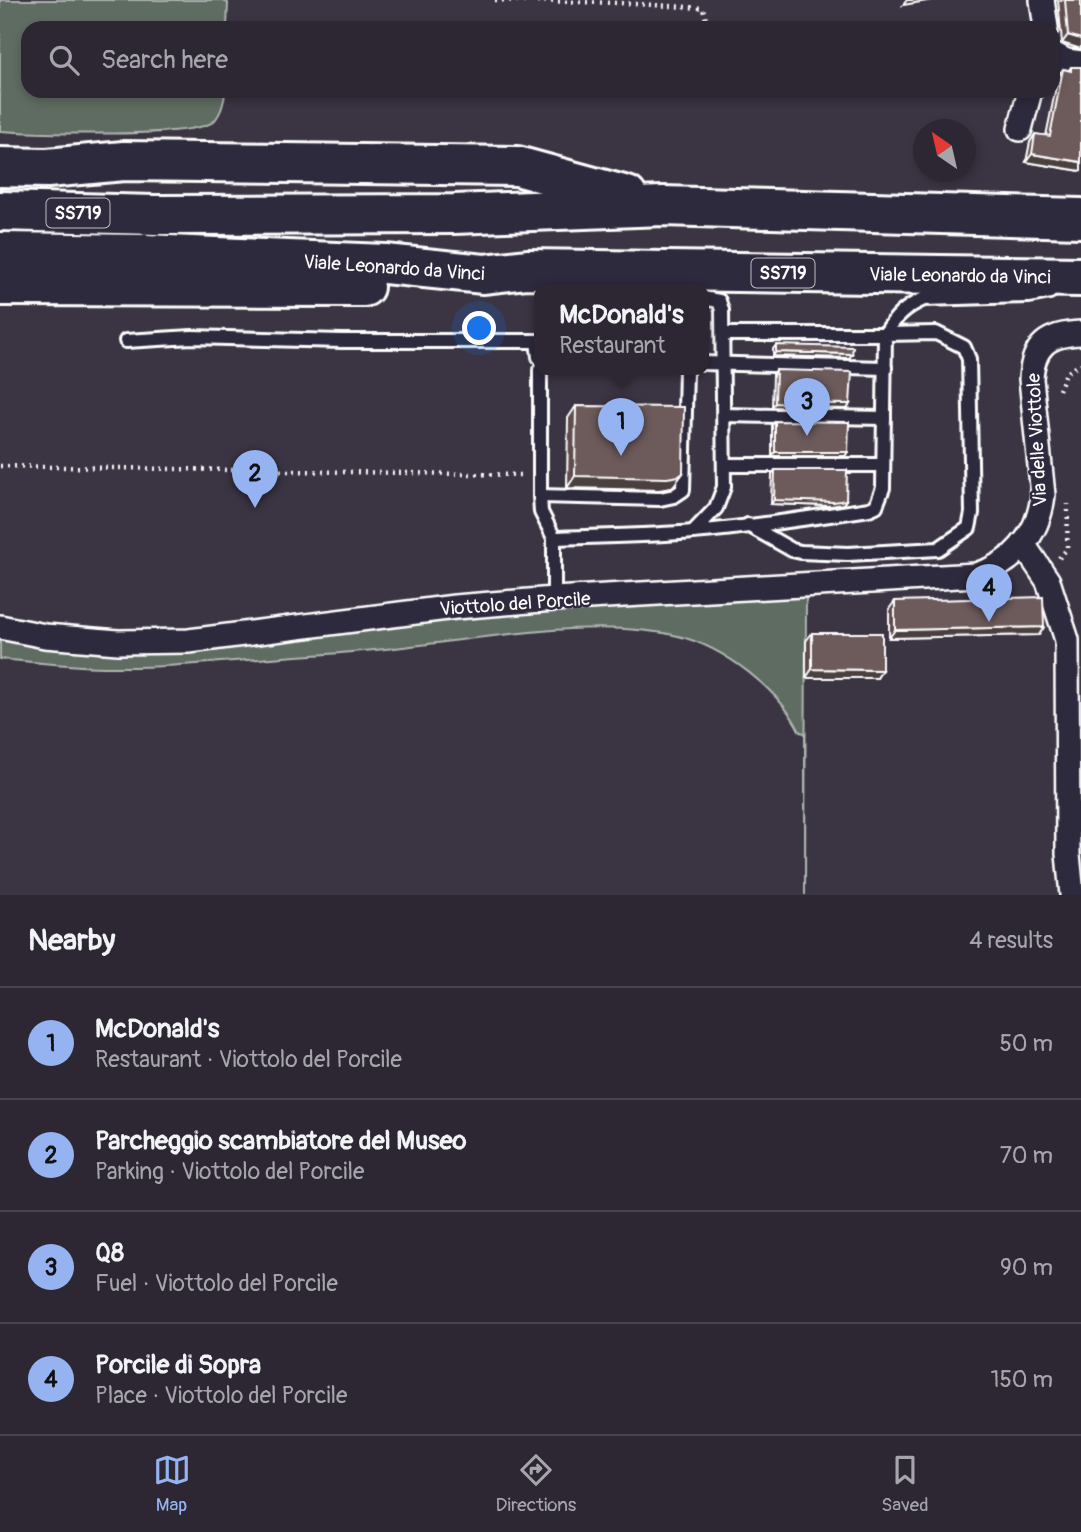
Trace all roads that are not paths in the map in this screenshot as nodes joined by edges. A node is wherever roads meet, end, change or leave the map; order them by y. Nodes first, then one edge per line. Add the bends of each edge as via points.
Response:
1 (1042, 0) edge
2 (1045, 21) edge
3 (1060, 58) edge
4 (1081, 64) edge
5 (1028, 98) edge
6 (1020, 129) dead end
7 (0, 145) edge
8 (118, 162) junction
9 (0, 167) edge
10 (663, 206) junction
11 (0, 211) edge
12 (1081, 218) edge
13 (0, 251) edge
14 (484, 274) junction
15 (1081, 279) edge
16 (0, 286) edge
17 (212, 288) junction
18 (709, 299) edge
19 (0, 306) edge
20 (1079, 333) edge
21 (724, 334) junction
22 (885, 334) junction
23 (126, 341) dead end
24 (534, 341) edge
25 (709, 363) edge
26 (724, 363) junction
27 (885, 369) junction
28 (540, 375) edge
29 (687, 375) edge
30 (724, 415) junction
31 (884, 418) junction
32 (724, 465) junction
33 (883, 465) junction
34 (540, 496) junction
35 (748, 525) junction
36 (693, 532) junction
37 (554, 538) junction
38 (1023, 544) junction
39 (554, 599) junction
40 (0, 627) edge
41 (1072, 895) edge

1 - 2 street
3 - 4 street
5 - 6 street
7 - 8 highway
8 - 9 highway
8 - 10 highway via 517,166
10 - 11 highway, SS719 via 454,214
10 - 12 highway, SS719
13 - 14 highway, Viale Leonardo da Vinci / SS719 via 385,264
14 - 15 highway, Viale Leonardo da Vinci / SS719
14 - 17 highway via 398,287
15 - 22 lane via 1029,296 924,299 909,305
16 - 17 highway
17 - 19 highway
18 - 21 lane via 719,301
20 - 38 street, Via delle Viottole via 1048,340 1034,359 1031,379 1043,495 1037,523
21 - 22 lane
21 - 26 lane
22 - 27 lane
22 - 35 lane via 936,333 964,346 969,359 969,528 938,549 848,554 792,550
23 - 24 lane via 192,337
25 - 26 lane
26 - 27 lane
26 - 30 lane
27 - 31 lane
28 - 34 lane
29 - 34 lane via 683,490 660,499
30 - 31 lane
30 - 32 lane
31 - 33 lane
32 - 33 lane
32 - 36 lane via 724,487 716,508
33 - 35 lane via 876,506
34 - 37 lane via 541,512
35 - 36 lane
36 - 37 lane
37 - 39 lane
38 - 39 street, Viottolo del Porcile via 990,571 963,577
38 - 41 street via 1048,581 1067,640
39 - 40 street, Viottolo del Porcile via 398,613 189,641 118,642

